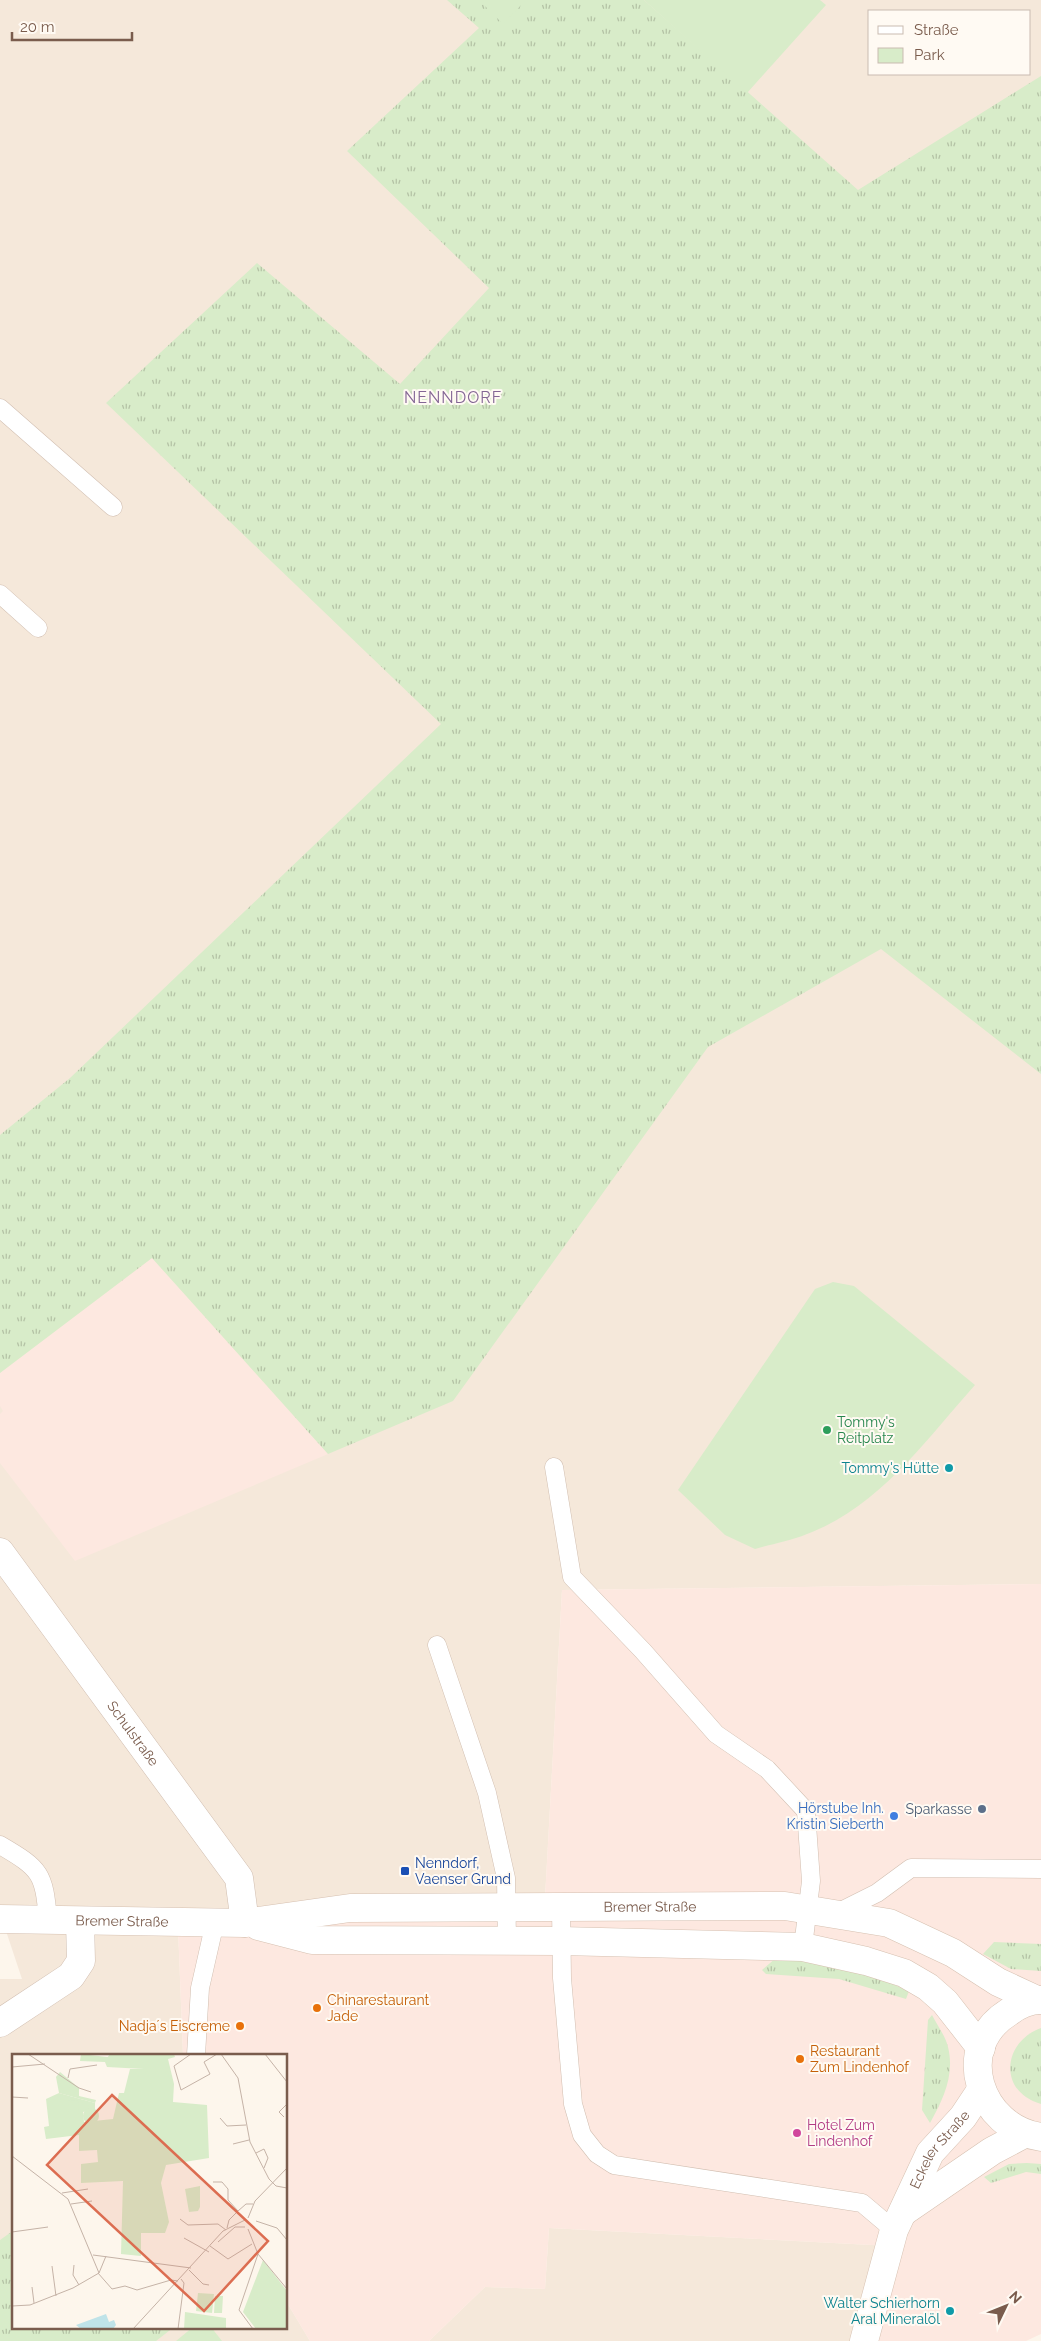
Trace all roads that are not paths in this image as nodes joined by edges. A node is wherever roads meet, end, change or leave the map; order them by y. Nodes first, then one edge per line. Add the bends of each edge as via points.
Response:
1 (0, 408) edge
2 (113, 506) dead end
3 (0, 594) edge
4 (38, 628) dead end
5 (554, 1467) dead end
6 (0, 1552) edge
7 (437, 1645) dead end
8 (0, 1845) edge
9 (1041, 1869) edge
10 (507, 1908) junction
11 (561, 1908) junction
12 (807, 1909) junction
13 (837, 1913) junction
14 (0, 1919) edge
15 (48, 1920) junction
16 (80, 1921) junction
17 (215, 1922) junction
18 (245, 1923) junction
19 (507, 1941) junction
20 (561, 1941) junction
21 (803, 1947) junction
22 (1039, 2000) edge
23 (0, 2023) edge
24 (981, 2048) junction
25 (196, 2054) edge
26 (981, 2090) junction
27 (1032, 2136) edge
28 (899, 2221) junction
29 (864, 2341) edge

1 - 2 lane
3 - 4 lane
5 - 12 lane via 572,1577 716,1734 767,1769 806,1811 811,1881
6 - 18 main road, Schulstraße via 240,1878
7 - 10 lane via 487,1793 506,1878
8 - 15 lane via 36,1869 45,1888
9 - 13 lane via 911,1868 877,1893
10 - 11 main road, Bremer Straße
10 - 18 main road, Bremer Straße via 350,1908
10 - 19 lane
11 - 12 main road, Bremer Straße via 785,1906
11 - 20 lane
12 - 13 main road, Bremer Straße
12 - 21 lane
13 - 22 main road, Bremer Straße via 889,1924 953,1953 998,1982
14 - 15 main road, Bremer Straße
15 - 16 main road, Bremer Straße
16 - 17 main road, Bremer Straße
16 - 23 main road via 81,1961 72,1976
17 - 18 main road, Bremer Straße
17 - 25 lane via 200,1988
18 - 19 main road, Bremer Straße via 312,1940
19 - 20 main road, Bremer Straße
20 - 21 main road, Bremer Straße
20 - 28 lane via 573,2104 582,2135 597,2154 614,2165 862,2203
21 - 24 main road, Bremer Straße via 904,1973 945,2002
22 - 24 main road via 1018,2005 1002,2016 989,2030
24 - 26 main road via 978,2076
26 - 27 main road via 998,2117 1010,2127
26 - 28 main road, Eckeler Straße via 963,2117 930,2153
27 - 28 main road, Eckeler Straße via 992,2151
28 - 29 main road, Eckeler Straße

